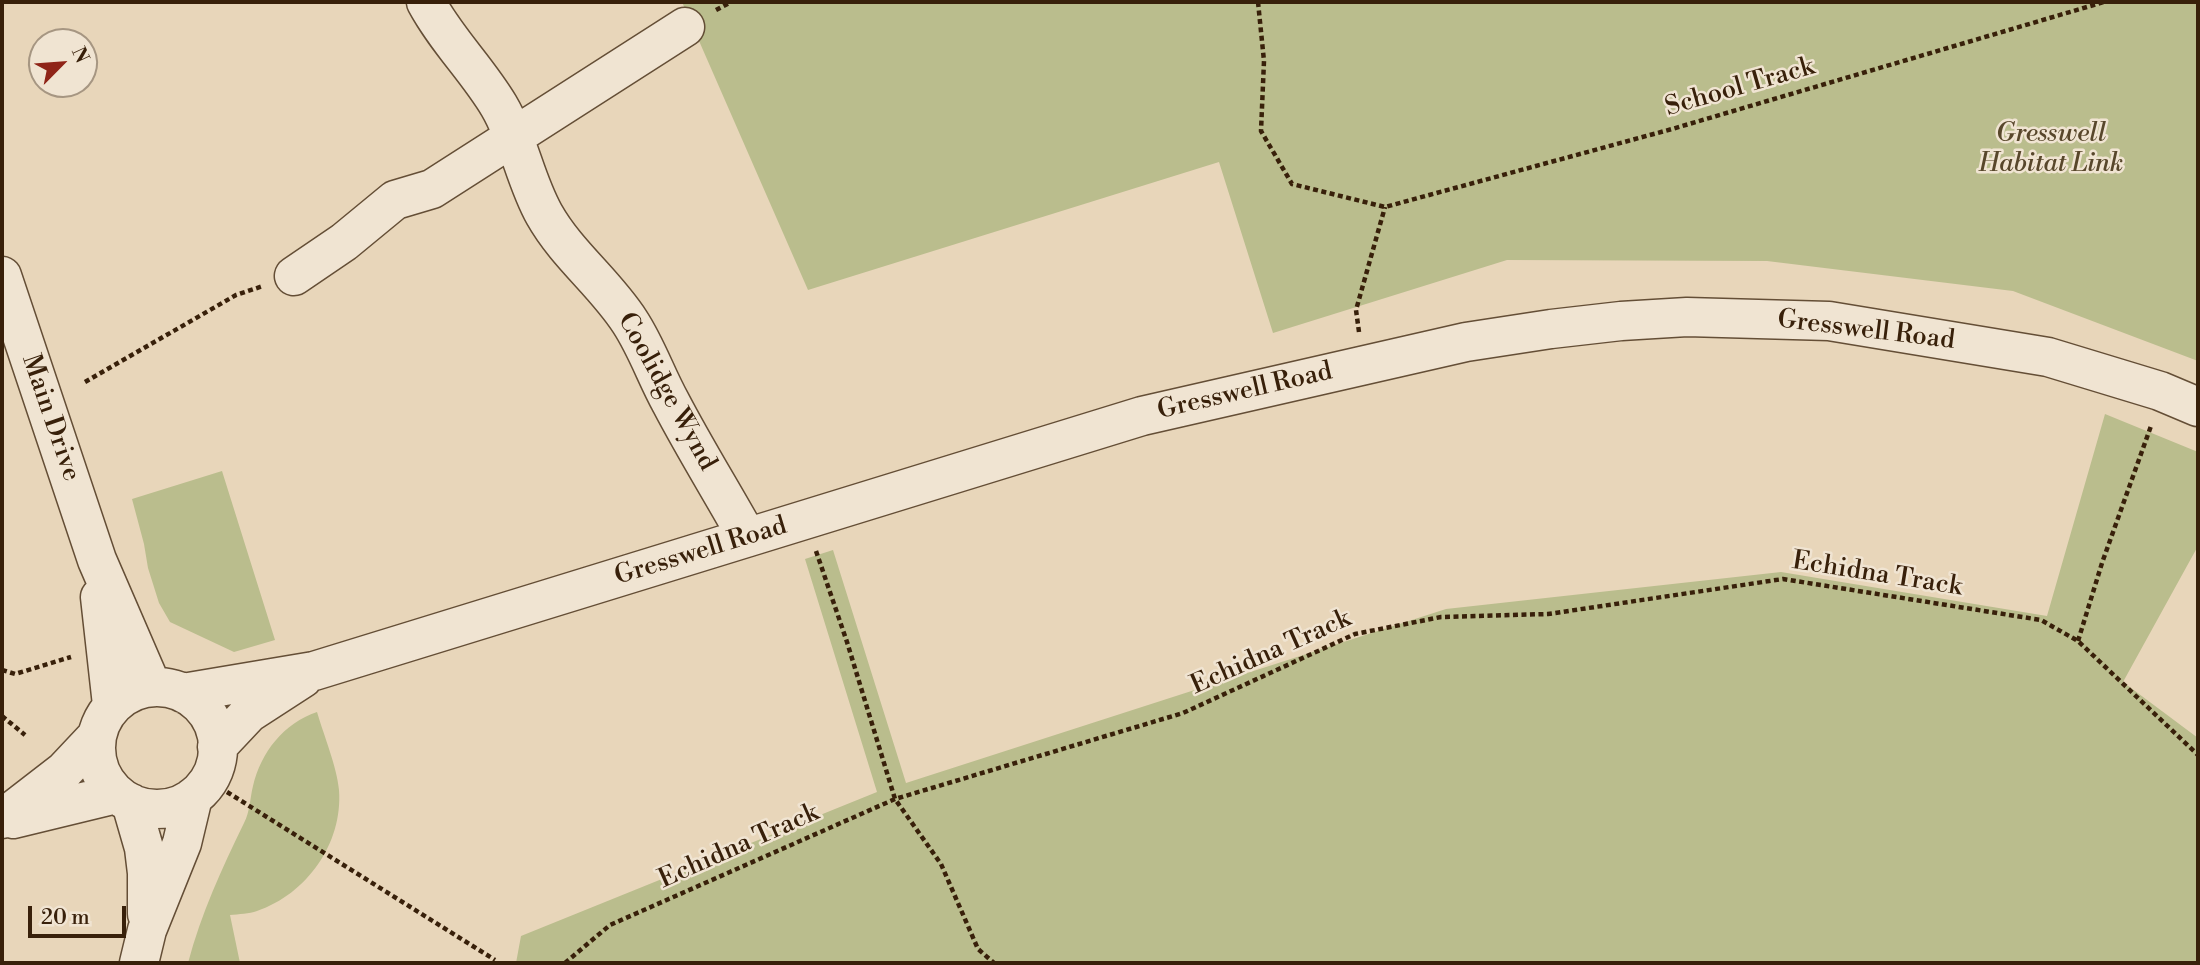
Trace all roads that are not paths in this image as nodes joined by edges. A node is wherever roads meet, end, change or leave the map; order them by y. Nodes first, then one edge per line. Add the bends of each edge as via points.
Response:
1 (426, 2) edge
2 (685, 27) dead end
3 (514, 137) junction
4 (2, 276) edge
5 (293, 276) road end
6 (2198, 407) edge
7 (747, 537) junction
8 (97, 560) junction
9 (314, 671) junction
10 (168, 690) junction
11 (104, 721) junction
12 (206, 775) junction
13 (123, 798) junction
14 (2, 820) edge
15 (143, 947) edge

1 - 3 street, Coolidge Wynd via 447,38 498,103
2 - 3 street
3 - 5 street via 432,189 396,200
3 - 7 street, Coolidge Wynd via 543,212 567,249 635,331
4 - 8 street, Main Drive
6 - 7 street, Gresswell Road via 2048,357 1829,321 1687,317 1621,321 1466,342 1142,416
7 - 9 street, Gresswell Road
8 - 10 street, Main Drive
8 - 11 street, Main Drive
9 - 10 street, Gresswell Road
9 - 12 street, Gresswell Road via 249,713
10 - 11 street via 137,689
10 - 12 street via 197,702 215,730
11 - 13 street via 96,757 103,777
11 - 14 street via 64,771
12 - 13 street via 179,805 146,808
12 - 15 street
13 - 14 street
13 - 15 street via 144,848

